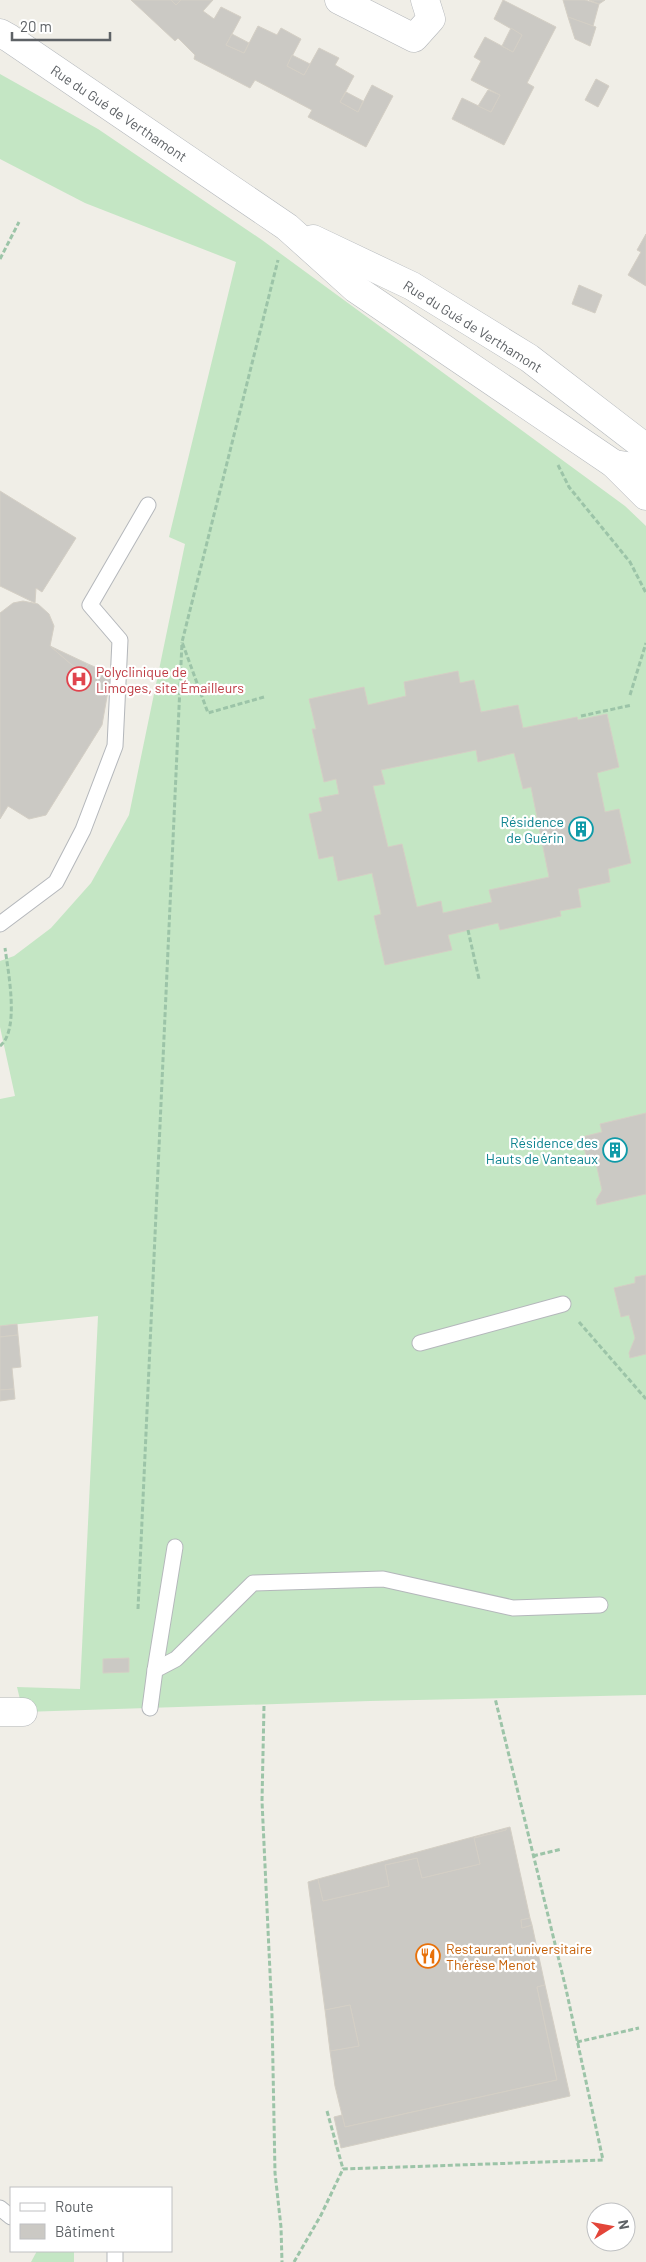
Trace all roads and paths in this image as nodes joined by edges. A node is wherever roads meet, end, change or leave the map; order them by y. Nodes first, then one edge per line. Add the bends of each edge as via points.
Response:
1 (339, 0) edge
2 (425, 0) edge
3 (0, 33) edge
4 (18, 222) dead end
5 (287, 227) junction
6 (0, 259) edge
7 (646, 448) edge
8 (556, 462) dead end
9 (614, 464) junction
10 (646, 469) edge
11 (646, 496) edge
12 (148, 505) dead end
13 (646, 593) edge
14 (182, 642) junction
15 (646, 643) edge
16 (630, 694) dead end
17 (264, 697) dead end
18 (632, 705) dead end
19 (581, 716) dead end
20 (1, 923) edge
21 (468, 930) dead end
22 (479, 978) dead end
23 (0, 1046) edge
24 (563, 1304) joint
25 (420, 1343) dead end
26 (646, 1399) edge
27 (175, 1547) dead end
28 (600, 1605) dead end
29 (138, 1619) dead end
30 (155, 1670) junction
31 (495, 1698) dead end
32 (264, 1706) dead end
33 (150, 1708) dead end
34 (562, 1849) dead end
35 (533, 1856) junction
36 (639, 2028) dead end
37 (576, 2042) junction
38 (328, 2110) dead end
39 (343, 2169) junction
40 (0, 2208) edge
41 (10, 2216) edge
42 (282, 2262) edge
43 (294, 2262) edge

1 - 2 main road via 414,38 431,19
3 - 5 main road, Rue du Gué de Verthamont
4 - 6 path
5 - 7 main road, Rue du Gué de Verthamont via 412,286 529,358
5 - 9 main road, Rue du Gué de Verthamont via 356,289
5 - 14 path
8 - 13 path via 569,487 630,562
9 - 10 main road
9 - 11 main road
12 - 20 lane via 90,605 120,640 115,746 83,830 56,882
14 - 17 path via 208,713
14 - 29 path
15 - 16 path
18 - 19 path
20 - 23 path via 9,974 11,1023
21 - 22 path
24 - 25 lane
24 - 26 path
27 - 30 lane
28 - 30 lane via 513,1608 383,1579 253,1583 176,1660
30 - 33 lane
31 - 35 path
32 - 42 path via 262,1801 272,2015 275,2173
34 - 35 path
35 - 37 path
36 - 37 path
37 - 39 path via 603,2160
38 - 39 path
39 - 43 path
40 - 41 lane

